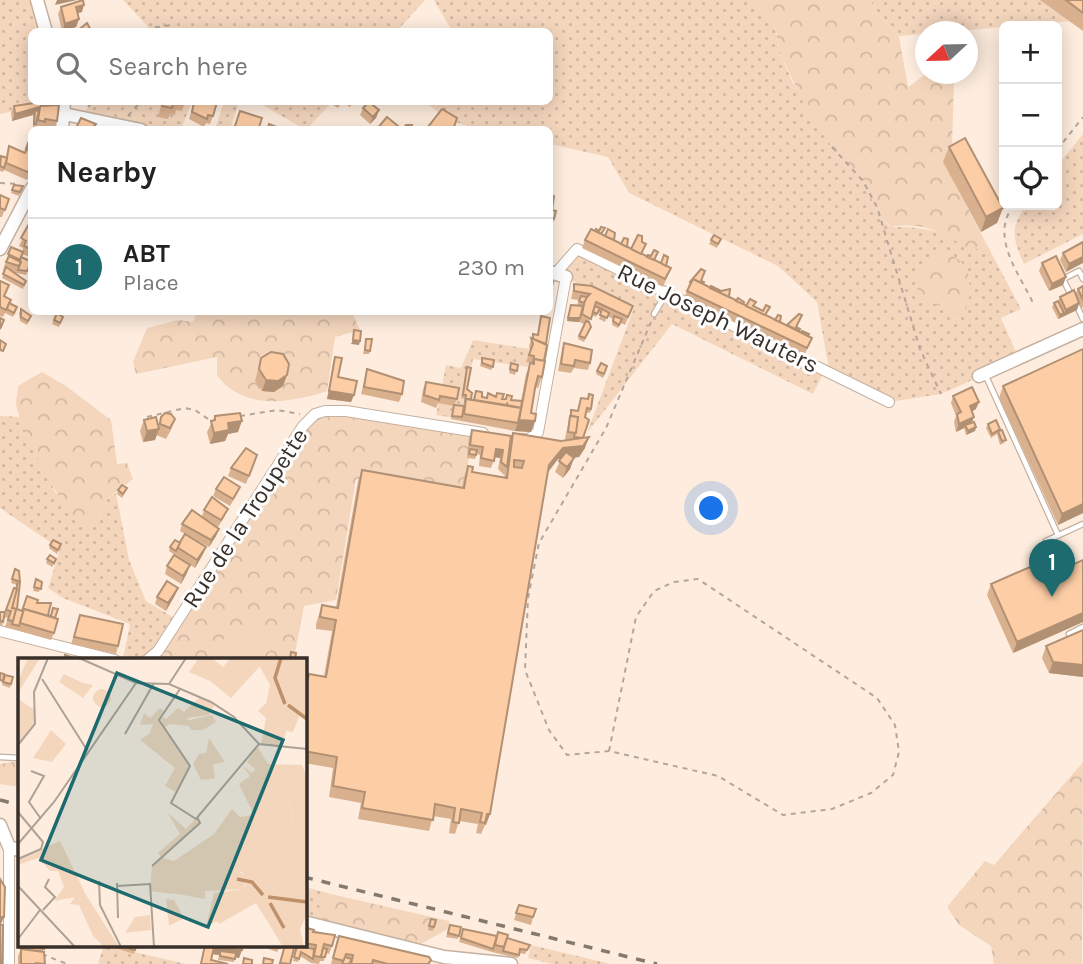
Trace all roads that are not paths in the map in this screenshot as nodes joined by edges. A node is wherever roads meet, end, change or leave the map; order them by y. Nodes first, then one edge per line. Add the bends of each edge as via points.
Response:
1 (37, 0) edge
2 (45, 28) edge
3 (64, 108) edge
4 (62, 126) edge
5 (124, 126) edge
6 (28, 194) edge
7 (0, 249) edge
8 (557, 275) edge
9 (1083, 279) edge
10 (667, 293) junction
11 (553, 308) edge
12 (654, 314) road end
13 (552, 315) edge
14 (1083, 319) edge
15 (1083, 329) edge
16 (982, 375) joint
17 (889, 402) dead end
18 (500, 435) edge
19 (514, 438) edge
20 (1083, 524) edge
21 (1058, 536) junction
22 (1046, 541) dead end
23 (1083, 627) edge
24 (0, 631) edge
25 (1069, 634) edge
26 (107, 658) edge
27 (149, 658) edge
28 (0, 757) edge
29 (18, 758) edge
30 (0, 825) edge
31 (13, 845) edge
32 (306, 923) edge
33 (442, 960) edge
34 (9, 964) edge
35 (511, 964) edge

1 - 2 street
3 - 4 street
3 - 5 street
6 - 7 street
8 - 10 street, Rue Joseph Wauters via 577,249
8 - 11 street
9 - 14 lane via 1079,271 1063,279
10 - 12 lane
10 - 17 street, Rue Joseph Wauters
13 - 19 street via 538,432 528,440
15 - 16 street
16 - 21 lane
18 - 27 street, Rue de la Troupette via 346,411 325,411 312,418
20 - 21 lane
21 - 22 lane
23 - 25 lane
24 - 26 street
28 - 29 lane
30 - 31 street
31 - 34 street
32 - 33 street
33 - 35 street

